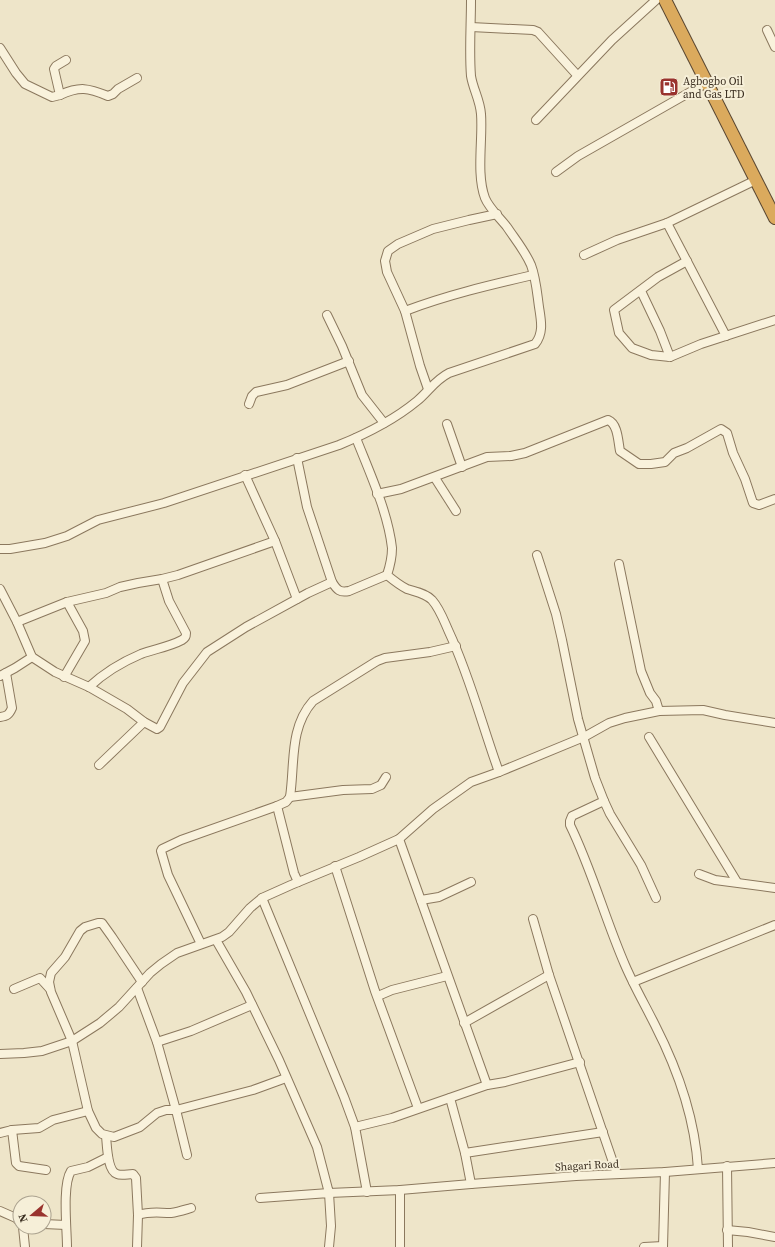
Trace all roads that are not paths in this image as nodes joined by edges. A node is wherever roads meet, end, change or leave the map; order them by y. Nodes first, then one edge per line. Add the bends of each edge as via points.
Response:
1 (471, 0) edge
2 (665, 0) edge
3 (652, 2) edge
4 (471, 27) junction
5 (767, 30) dead end
6 (775, 47) edge
7 (0, 48) edge
8 (66, 60) dead end
9 (577, 75) junction
10 (137, 78) dead end
11 (706, 83) junction
12 (60, 94) junction
13 (536, 120) dead end
14 (556, 172) dead end
15 (756, 180) junction
16 (497, 214) junction
17 (775, 218) edge
18 (667, 223) junction
19 (584, 254) dead end
20 (687, 261) junction
21 (534, 275) junction
22 (641, 291) junction
23 (405, 311) junction
24 (327, 315) dead end
25 (775, 320) edge
26 (726, 336) junction
27 (670, 358) junction
28 (348, 361) junction
29 (428, 389) junction
30 (249, 404) dead end
31 (384, 422) junction
32 (446, 424) dead end
33 (356, 438) junction
34 (297, 458) junction
35 (462, 467) junction
36 (244, 475) junction
37 (435, 478) junction
38 (377, 494) junction
39 (775, 499) edge
40 (456, 511) dead end
41 (275, 541) junction
42 (0, 549) edge
43 (537, 555) dead end
44 (619, 564) dead end
45 (387, 575) junction
46 (162, 579) junction
47 (332, 582) junction
48 (0, 589) edge
49 (297, 599) junction
50 (67, 602) junction
51 (17, 622) junction
52 (456, 646) junction
53 (32, 656) junction
54 (3, 674) edge
55 (64, 677) junction
56 (89, 687) junction
57 (659, 711) junction
58 (0, 717) edge
59 (144, 722) junction
60 (775, 723) edge
61 (584, 737) junction
62 (649, 737) dead end
63 (99, 765) dead end
64 (499, 772) junction
65 (386, 777) dead end
66 (290, 797) junction
67 (604, 801) junction
68 (277, 806) junction
69 (399, 839) junction
70 (335, 866) junction
71 (699, 874) dead end
72 (298, 882) junction
73 (471, 882) dead end
74 (737, 882) junction
75 (775, 888) edge
76 (262, 898) junction
77 (656, 898) dead end
78 (421, 900) junction
79 (533, 919) dead end
80 (775, 924) edge
81 (216, 940) junction
82 (201, 944) junction
83 (549, 975) junction
84 (447, 976) junction
85 (633, 982) junction
86 (139, 985) junction
87 (14, 989) dead end
88 (51, 992) junction
89 (378, 996) junction
90 (252, 1005) junction
91 (464, 1023) junction
92 (72, 1041) junction
93 (157, 1042) junction
94 (0, 1054) edge
95 (580, 1062) junction
96 (286, 1078) junction
97 (487, 1085) junction
98 (450, 1098) junction
99 (418, 1108) junction
100 (176, 1110) junction
101 (88, 1111) junction
102 (354, 1127) junction
103 (12, 1130) junction
104 (603, 1132) junction
105 (0, 1133) edge
106 (106, 1136) junction
107 (465, 1152) junction
108 (187, 1155) dead end
109 (108, 1157) junction
110 (775, 1163) edge
111 (727, 1166) junction
112 (698, 1169) junction
113 (46, 1170) dead end
114 (665, 1172) junction
115 (617, 1174) junction
116 (471, 1184) junction
117 (400, 1190) junction
118 (367, 1192) junction
119 (329, 1193) junction
120 (260, 1198) dead end
121 (191, 1208) dead end
122 (0, 1211) edge
123 (138, 1215) junction
124 (12, 1216) edge
125 (52, 1224) edge
126 (66, 1225) junction
127 (727, 1230) junction
128 (24, 1235) edge
129 (775, 1237) edge
130 (25, 1247) edge
131 (67, 1247) edge
132 (137, 1247) edge
133 (329, 1247) edge
134 (400, 1247) edge
135 (644, 1247) edge
136 (662, 1247) edge
137 (728, 1247) edge

1 - 4 street
2 - 11 highway
3 - 9 street
4 - 9 street via 538,32
4 - 16 street via 471,73 481,112 481,182 485,199
5 - 6 street
7 - 12 street via 25,84 52,97
8 - 12 street via 54,69
9 - 13 street
10 - 12 street via 108,96 81,88
11 - 14 street via 584,153
11 - 15 highway
15 - 17 highway
15 - 18 street
16 - 21 street via 521,248
16 - 23 street via 434,229 398,244 388,251 385,260 387,272
18 - 19 street
18 - 20 street
20 - 22 street via 658,277
20 - 26 street
21 - 23 street via 433,300
21 - 29 street via 542,323 539,339 535,344 449,373
22 - 27 street
22 - 27 street via 614,310 619,333 632,348 651,356
23 - 29 street
24 - 28 street
25 - 26 street
26 - 27 street
28 - 30 street via 288,385 256,392
28 - 31 street via 362,395
29 - 31 street via 399,415
31 - 33 street
32 - 35 street
33 - 34 street
33 - 38 street
34 - 36 street
34 - 47 street via 307,507
35 - 37 street
35 - 39 street via 487,458 525,453 608,420 615,429 620,451 639,464 666,461 674,453 721,429 727,433 754,503 759,505
36 - 41 street
36 - 42 street via 164,503 98,520 45,544
37 - 38 street
37 - 40 street
38 - 45 street via 392,549 391,565
41 - 46 street
41 - 49 street
43 - 61 street via 556,614
44 - 57 street via 641,671
45 - 47 street via 357,589 343,592 337,590
45 - 52 street via 399,585 421,592 431,599 443,617
46 - 50 street via 120,587
46 - 56 street via 186,637 125,662 101,676
47 - 49 street
48 - 51 street
49 - 59 street via 207,652 183,683 159,729
50 - 51 street
50 - 55 street via 83,631 85,641
51 - 53 street
52 - 64 street
52 - 66 street via 385,658 313,701 306,710 294,744
53 - 54 street
53 - 55 street
54 - 58 street via 12,708 7,716
55 - 56 street
56 - 59 street
57 - 60 street via 702,710
57 - 61 street via 609,723
59 - 63 street
61 - 64 street
61 - 67 street
62 - 74 street
64 - 69 street via 471,782 433,809
65 - 66 street via 381,785 372,789
66 - 68 street
67 - 77 street via 641,865
67 - 85 street via 572,816 570,824
68 - 72 street
68 - 82 street via 162,849 168,875
69 - 70 street
69 - 78 street
70 - 72 street
70 - 89 street
71 - 74 street via 715,880
72 - 76 street
73 - 78 street via 439,897
74 - 75 street
76 - 81 street via 229,932
76 - 102 street
78 - 84 street
79 - 83 street
80 - 85 street
81 - 82 street
81 - 90 street
82 - 86 street via 177,953
83 - 91 street
83 - 95 street
84 - 89 street
84 - 91 street
85 - 112 street via 656,1027 684,1093 695,1137
86 - 88 street via 112,938 102,923 98,923 85,926 51,973
86 - 92 street via 100,1024
86 - 93 street
87 - 88 street via 40,978
88 - 92 street
89 - 99 street
90 - 93 street via 191,1031
90 - 96 street
91 - 97 street
92 - 94 street via 42,1051
92 - 101 street
93 - 100 street
95 - 97 street
95 - 104 street
96 - 100 street via 254,1090
96 - 119 street via 317,1147
97 - 98 street
98 - 99 street
98 - 107 street
99 - 102 street via 392,1118
100 - 106 street via 157,1113 140,1127 121,1135
100 - 108 street
101 - 103 street via 57,1119 39,1128
101 - 106 street via 96,1128
102 - 118 street
103 - 105 street
103 - 113 street via 16,1163 19,1166
104 - 107 street
104 - 115 street
106 - 109 street
107 - 116 street
109 - 123 street via 113,1172 117,1175 133,1174 136,1178
109 - 126 street via 88,1167 71,1171 68,1176
110 - 111 street, Shagari Road
111 - 112 street, Shagari Road
111 - 127 street
112 - 114 street, Shagari Road
114 - 115 street, Shagari Road
114 - 136 street
115 - 116 street, Shagari Road
116 - 117 street, Shagari Road
117 - 118 street, Shagari Road
117 - 134 street
118 - 119 street, Shagari Road
119 - 120 street, Shagari Road
119 - 133 street
121 - 123 street via 179,1212 154,1211
122 - 124 street
123 - 132 street
125 - 126 street
126 - 131 street
127 - 129 street
127 - 137 street
128 - 130 street
135 - 136 street

